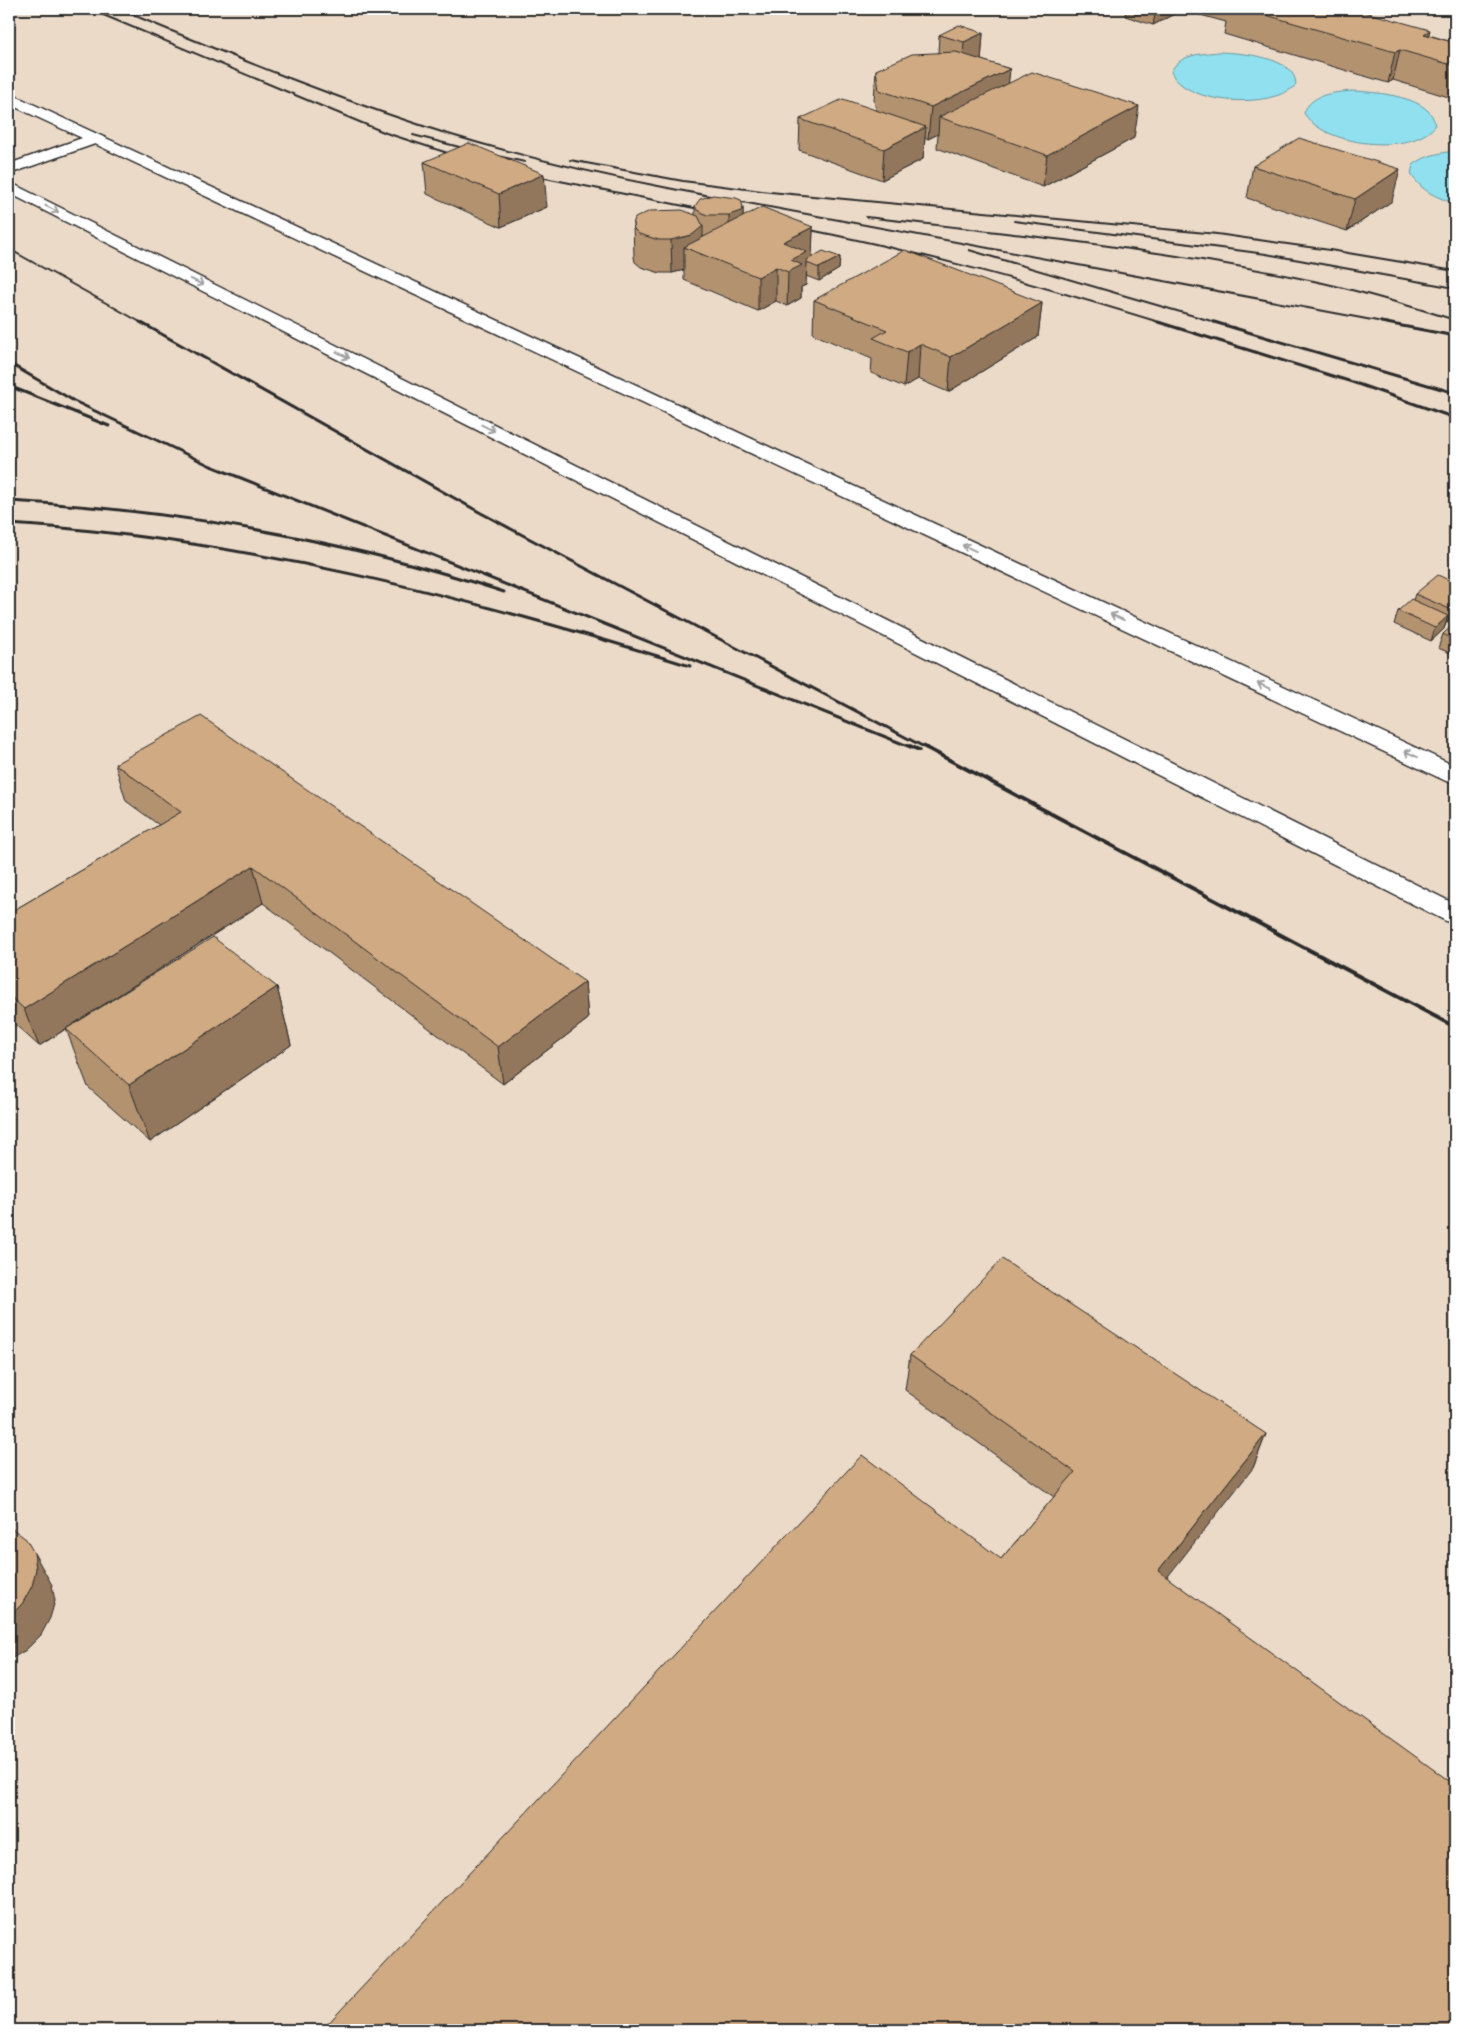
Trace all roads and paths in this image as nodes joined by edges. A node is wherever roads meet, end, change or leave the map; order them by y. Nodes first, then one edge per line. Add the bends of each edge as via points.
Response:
1 (9, 98) edge
2 (94, 139) junction
3 (9, 169) edge
4 (9, 187) edge
5 (1455, 775) edge
6 (1455, 915) edge

1 - 2 lane
2 - 3 lane
5 -> 2 lane
4 -> 6 lane

